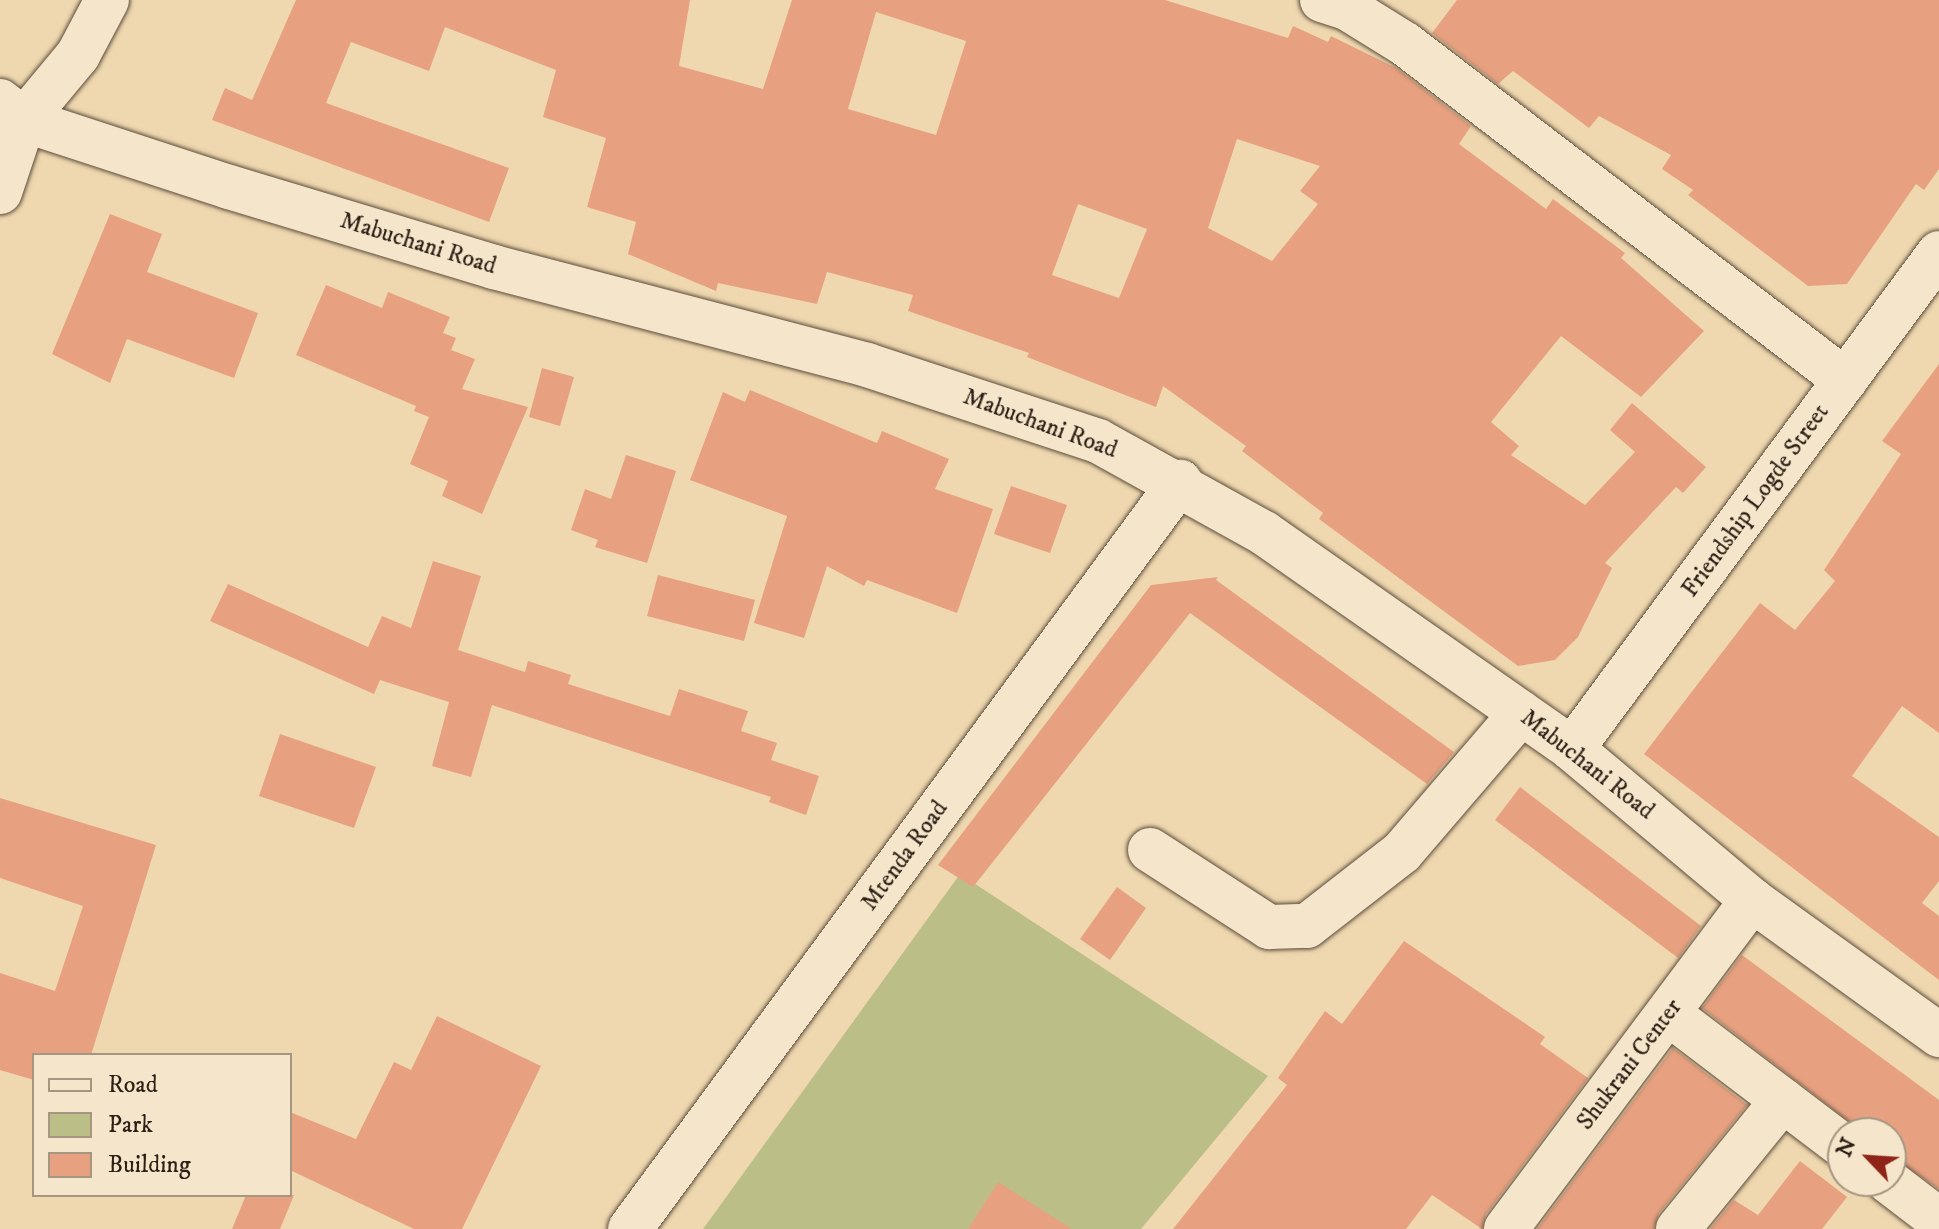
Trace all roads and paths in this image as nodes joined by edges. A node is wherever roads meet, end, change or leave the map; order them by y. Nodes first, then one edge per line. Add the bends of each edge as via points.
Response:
1 (107, 0) edge
2 (1322, 0) edge
3 (12, 111) edge
4 (0, 192) edge
5 (1939, 253) edge
6 (1845, 380) junction
7 (1180, 482) junction
8 (1521, 713) junction
9 (1572, 749) junction
10 (1150, 850) dead end
11 (1752, 900) junction
12 (1669, 1014) junction
13 (1939, 1035) edge
14 (1783, 1100) junction
15 (1827, 1134) edge
16 (1907, 1196) edge
17 (1939, 1220) edge
18 (630, 1229) edge
19 (1506, 1229) edge
20 (1678, 1229) edge

1 - 3 street via 78,55
2 - 6 street via 1347,8 1405,44
3 - 4 street
3 - 7 street, Mabuchani Road via 494,267 867,365 1098,441
5 - 6 street, Friendship Logde Street
6 - 9 street, Friendship Logde Street
7 - 8 street, Mabuchani Road via 1264,533
7 - 18 street, Mtenda Road
8 - 9 street, Mabuchani Road
8 - 10 street via 1402,852 1307,926 1269,927
9 - 11 street, Mabuchani Road
11 - 12 street, Shukrani Center
11 - 13 street, Mabuchani Road
12 - 14 street
12 - 19 street, Shukrani Center
14 - 15 street
14 - 20 street
16 - 17 street

